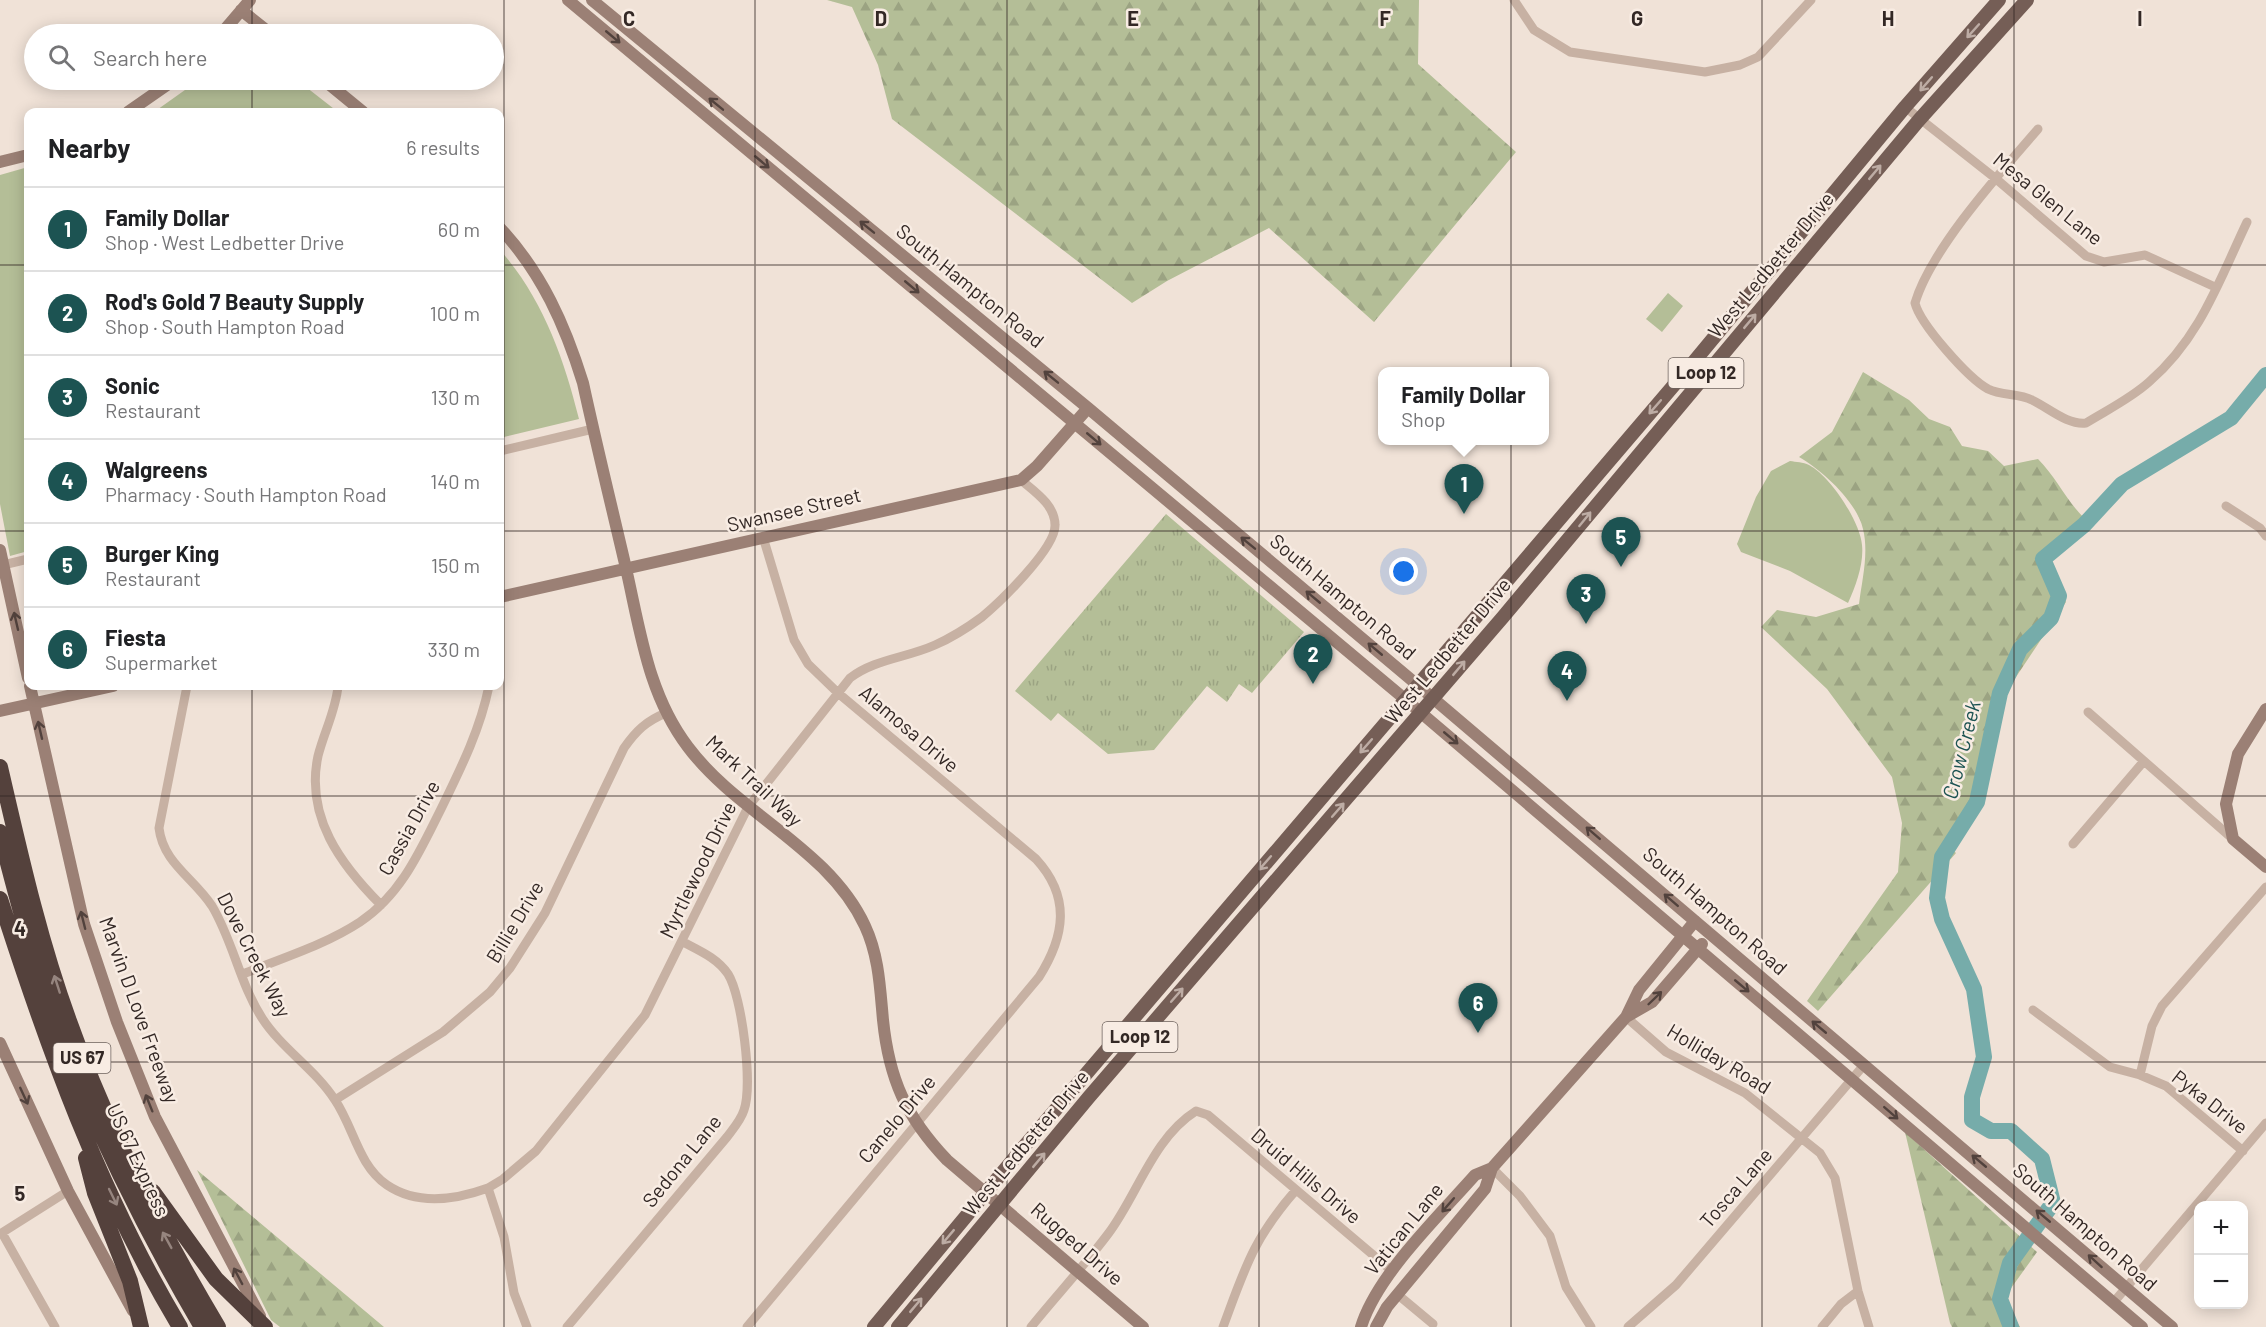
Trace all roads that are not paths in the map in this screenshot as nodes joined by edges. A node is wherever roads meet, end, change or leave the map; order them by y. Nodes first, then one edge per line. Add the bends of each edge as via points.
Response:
1 (250, 0) edge
2 (567, 0) edge
3 (592, 0) edge
4 (1515, 0) edge
5 (1811, 0) edge
6 (1999, 0) edge
7 (2027, 0) edge
8 (241, 10) junction
9 (229, 24) edge
10 (258, 24) edge
11 (671, 66) junction
12 (661, 78) junction
13 (160, 90) edge
14 (336, 90) edge
15 (1905, 107) junction
16 (134, 108) edge
17 (358, 108) edge
18 (1919, 120) junction
19 (2038, 129) dead end
20 (24, 155) edge
21 (0, 162) edge
22 (1995, 178) junction
23 (2247, 222) dead end
24 (504, 233) edge
25 (2215, 287) junction
26 (1740, 306) junction
27 (981, 320) junction
28 (968, 334) junction
29 (1720, 355) junction
30 (1680, 378) junction
31 (1088, 408) junction
32 (1075, 423) junction
33 (593, 429) junction
34 (1650, 439) junction
35 (504, 450) edge
36 (1021, 480) junction
37 (1199, 503) junction
38 (2226, 506) dead end
39 (1185, 516) junction
40 (1546, 533) junction
41 (2266, 536) edge
42 (763, 537) junction
43 (1563, 547) junction
44 (0, 549) edge
45 (24, 560) edge
46 (3, 565) junction
47 (626, 568) junction
48 (504, 596) edge
49 (24, 660) edge
50 (1419, 686) junction
51 (31, 690) edge
52 (95, 690) edge
53 (186, 690) edge
54 (337, 690) edge
55 (488, 690) edge
56 (838, 693) junction
57 (1434, 698) junction
58 (1406, 700) junction
59 (34, 704) junction
60 (2266, 709) edge
61 (0, 711) edge
62 (2088, 712) dead end
63 (666, 713) junction
64 (1421, 713) junction
65 (2144, 761) junction
66 (0, 767) edge
67 (748, 807) junction
68 (1303, 819) junction
69 (0, 832) edge
70 (1317, 834) junction
71 (2233, 839) junction
72 (2073, 844) dead end
73 (2266, 867) edge
74 (1638, 871) junction
75 (1625, 886) junction
76 (2266, 887) edge
77 (0, 898) edge
78 (381, 905) junction
79 (1695, 921) junction
80 (1061, 927) joint
81 (1710, 934) junction
82 (1683, 936) junction
83 (683, 942) junction
84 (1698, 948) junction
85 (243, 974) junction
86 (2033, 1010) dead end
87 (1626, 1017) junction
88 (0, 1043) edge
89 (1864, 1065) junction
90 (2140, 1075) junction
91 (1851, 1079) junction
92 (335, 1100) junction
93 (101, 1103) junction
94 (2266, 1123) edge
95 (79, 1125) junction
96 (916, 1125) junction
97 (1803, 1137) junction
98 (2243, 1151) junction
99 (1492, 1168) junction
100 (488, 1188) junction
101 (1296, 1190) junction
102 (68, 1191) junction
103 (986, 1192) junction
104 (1001, 1205) junction
105 (1, 1233) edge
106 (1077, 1269) junction
107 (1392, 1271) junction
108 (2127, 1289) junction
109 (1858, 1292) junction
110 (1397, 1294) junction
111 (2113, 1303) junction
112 (2158, 1316) junction
113 (1433, 1324) dead end
114 (55, 1327) edge
115 (142, 1327) edge
116 (180, 1327) edge
117 (202, 1327) edge
118 (218, 1327) edge
119 (266, 1327) edge
120 (527, 1327) edge
121 (567, 1327) edge
122 (747, 1327) edge
123 (874, 1327) edge
124 (898, 1327) edge
125 (1031, 1327) edge
126 (1143, 1327) edge
127 (1223, 1327) edge
128 (1361, 1327) edge
129 (1376, 1327) edge
130 (1591, 1327) edge
131 (1628, 1327) edge
132 (1822, 1327) edge
133 (1869, 1327) edge
134 (2142, 1327) edge
135 (2148, 1327) edge
136 (2172, 1327) edge

1 - 8 main road
2 -> 12 main road, South Hampton Road
3 - 11 main road, South Hampton Road
4 - 5 street via 1534,30 1570,52 1705,72 1758,57
6 -> 15 main road, West Ledbetter Drive / Loop 12
7 - 18 main road, West Ledbetter Drive / Loop 12
8 - 9 main road
8 - 10 main road
11 - 12 main road
27 -> 11 main road, South Hampton Road
12 -> 28 main road, South Hampton Road
13 - 16 main road
14 - 17 main road
15 - 18 street, Mesa Glen Lane
15 - 26 main road, West Ledbetter Drive / Loop 12
18 - 22 street, Mesa Glen Lane
29 -> 18 main road, West Ledbetter Drive / Loop 12
19 - 22 street
20 - 21 main road
22 - 25 street, Mesa Glen Lane via 2086,256 2104,262 2145,255
22 - 25 street via 1946,246 1920,287 1915,303 1922,319 1948,352 1989,390 2030,398 2069,420 2086,423 2124,401 2170,360 2205,314
23 - 25 street
24 - 33 main road, Mark Trail Way via 547,291 562,321 583,383
26 - 29 main road via 1715,346
26 - 30 main road, West Ledbetter Drive / Loop 12
27 - 28 main road
31 -> 27 main road, South Hampton Road
28 - 32 main road, South Hampton Road
29 - 34 main road, West Ledbetter Drive / Loop 12
30 - 34 main road via 1682,386 1676,402
30 -> 40 main road, West Ledbetter Drive / Loop 12
31 - 32 main road
31 - 37 main road, South Hampton Road
32 - 36 main road
32 -> 39 main road, South Hampton Road
33 - 35 street
33 - 47 main road, Mark Trail Way
43 -> 34 main road, West Ledbetter Drive / Loop 12
36 - 42 main road, Swansee Street
36 - 56 street, Myrtlewood Drive via 1044,500 1053,514 1056,527 1042,553 983,616 960,632 933,646 861,670
37 - 39 main road
50 -> 37 main road, South Hampton Road
38 - 41 street
39 - 58 main road, South Hampton Road
40 - 43 main road
40 - 50 main road, West Ledbetter Drive / Loop 12
42 - 47 main road, Swansee Street
42 - 56 street, Alamosa Drive via 794,640 808,664
57 -> 43 main road, West Ledbetter Drive / Loop 12
44 - 46 main road
45 - 46 street
49 -> 46 main road
47 - 48 main road, Swansee Street
47 - 63 main road, Mark Trail Way via 646,660
50 - 57 main road, South Hampton Road
50 - 58 main road, West Ledbetter Drive / Loop 12
51 - 59 main road, Marvin D Love Freeway
52 - 59 main road
53 - 85 street, Dove Creek Way via 159,828 161,843 211,906
54 - 78 street via 319,756 317,798 332,846 349,872
55 - 78 street, Cassia Drive via 472,746 412,867
56 - 67 street, Myrtlewood Drive
56 - 80 street, Alamosa Drive via 1036,859 1053,885 1061,908
57 - 64 main road, West Ledbetter Drive / Loop 12
74 -> 57 main road, South Hampton Road
58 - 64 main road, South Hampton Road
58 -> 68 main road, West Ledbetter Drive / Loop 12
59 - 61 main road
119 -> 59 main road, Marvin D Love Freeway via 160,1126 117,1022 84,924
60 - 71 main road via 2238,753 2229,782 2226,804
62 - 65 street
63 - 67 main road, Mark Trail Way via 688,747
63 - 92 street, Billie Drive via 650,719 624,748 545,913 510,969 490,992 443,1032
70 -> 64 main road, West Ledbetter Drive / Loop 12
64 -> 75 main road, South Hampton Road
65 - 71 street
65 - 72 street
93 -> 66 highway, US 67 via 46,950
67 - 83 street, Myrtlewood Drive
67 - 96 main road, Mark Trail Way via 831,878 865,926 878,972 890,1067 900,1098
68 - 70 main road
68 -> 103 main road, West Ledbetter Drive / Loop 12
69 - 117 highway, US 67 Express via 46,995 77,1079 158,1251
104 -> 70 main road, West Ledbetter Drive / Loop 12 via 1089,1097
71 - 73 main road
74 - 75 main road
79 -> 74 main road, South Hampton Road
75 - 82 main road, South Hampton Road
76 - 90 street via 2162,1006 2152,1026
77 - 95 highway, US 67
78 - 85 street, Cassia Drive via 340,934
79 - 81 main road, South Hampton Road
79 - 82 main road, Vatican Lane
80 - 96 street, Canelo Drive via 1058,943 1039,977
81 - 84 main road, Vatican Lane
89 -> 81 main road, South Hampton Road
82 - 84 main road, South Hampton Road
82 - 87 main road, Vatican Lane via 1639,990
83 - 100 street, Myrtlewood Drive via 645,1015 621,1048 536,1151
83 - 121 street, Sedona Lane via 719,964 735,989 748,1085 744,1111 727,1137
87 -> 84 main road, Vatican Lane via 1652,1002
84 -> 91 main road, South Hampton Road
85 - 92 street, Dove Creek Way via 267,1024
86 - 90 street, Pyka Drive via 2110,1068
87 - 97 street, Holliday Road via 1666,1052 1745,1093
87 - 99 main road, Vatican Lane
88 -> 102 main road
89 - 91 street, Tosca Lane
108 -> 89 main road, South Hampton Road
90 - 98 street, Pyka Drive via 2166,1086
91 - 97 street, Tosca Lane
91 -> 111 main road, South Hampton Road
92 - 100 street, Dove Creek Way via 368,1167 389,1186 410,1195 439,1200
118 -> 93 highway, US 67 via 155,1217
93 - 119 highway via 161,1206 216,1279
94 - 98 street
95 - 115 highway via 95,1193 130,1281
95 -> 116 highway, US 67 via 162,1298
96 - 103 main road, Mark Trail Way via 947,1160
96 - 122 street, Canelo Drive
97 - 109 street, Holliday Road via 1820,1153 1835,1178
97 - 131 street, Tosca Lane via 1676,1285
98 - 108 street
99 -> 107 main road, Vatican Lane via 1474,1175
99 - 110 main road, Vatican Lane via 1485,1189
99 - 130 street via 1520,1196 1550,1236 1566,1287
100 - 120 street via 504,1237 514,1293
101 - 106 street, Druid Hills Drive via 1208,1115 1196,1111 1165,1144 1108,1235
101 - 107 street, Druid Hills Drive
101 - 127 street via 1270,1219 1254,1245
102 - 105 street
102 - 115 main road
103 - 104 main road, Rugged Drive
103 -> 123 main road, West Ledbetter Drive / Loop 12
104 - 106 main road, Rugged Drive
124 -> 104 main road, West Ledbetter Drive / Loop 12
105 - 114 street
106 - 125 street
106 - 126 main road, Rugged Drive
107 - 110 main road
107 - 128 main road, Vatican Lane
108 - 111 street
108 - 112 main road, South Hampton Road
109 - 132 street
109 - 133 street, Holliday Road
110 - 113 street
110 - 129 main road, Vatican Lane
111 - 134 main road, South Hampton Road
112 - 135 main road
112 - 136 main road, South Hampton Road

